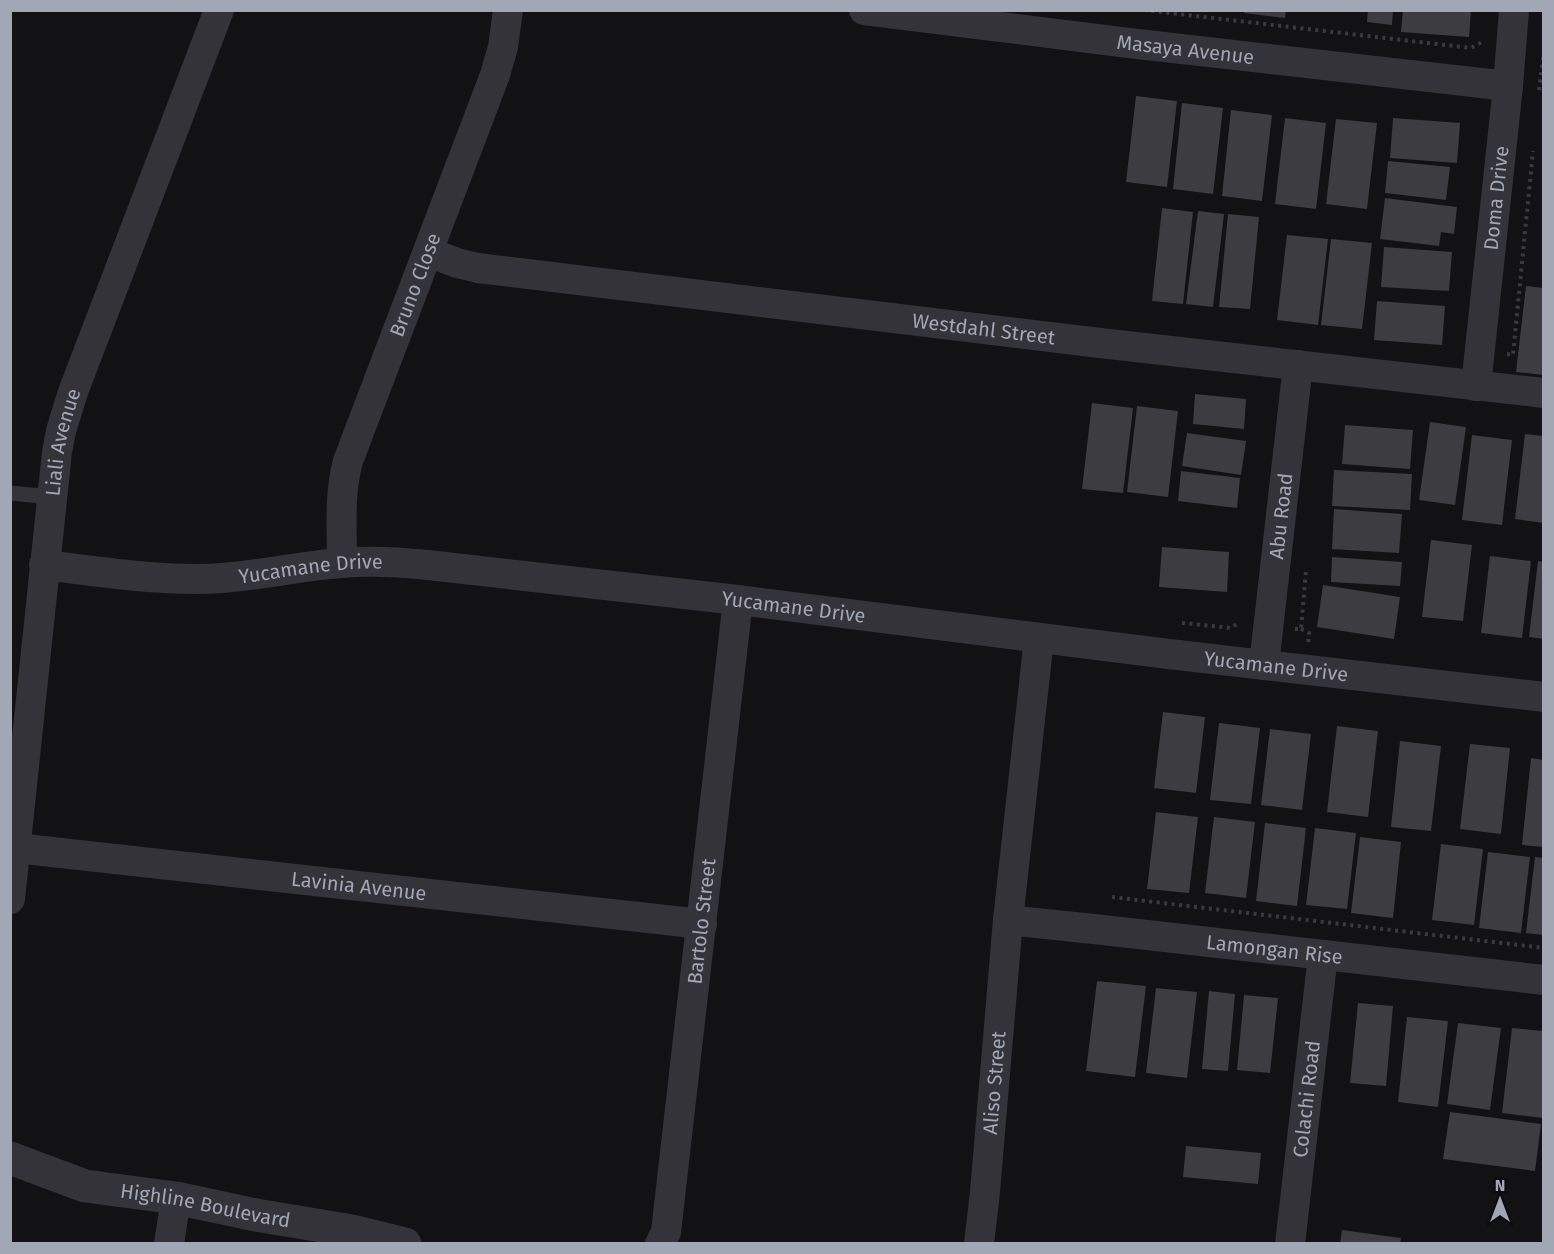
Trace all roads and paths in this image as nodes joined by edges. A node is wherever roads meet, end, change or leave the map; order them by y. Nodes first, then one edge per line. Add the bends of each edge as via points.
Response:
1 (219, 10) edge
2 (508, 10) edge
3 (864, 10) edge
4 (1144, 10) edge
5 (1514, 10) edge
6 (1484, 41) dead end
7 (1544, 52) edge
8 (1509, 86) junction
9 (1538, 96) dead end
10 (1533, 150) dead end
11 (1524, 239) dead end
12 (428, 252) junction
13 (1298, 365) junction
14 (1476, 386) junction
15 (1544, 393) edge
16 (10, 493) edge
17 (52, 497) junction
18 (342, 562) junction
19 (44, 565) junction
20 (738, 600) junction
21 (1243, 620) dead end
22 (1182, 623) dead end
23 (1039, 638) junction
24 (1264, 665) junction
25 (1544, 697) edge
26 (16, 848) junction
27 (1112, 897) dead end
28 (10, 898) edge
29 (1008, 920) junction
30 (702, 924) junction
31 (1544, 948) edge
32 (1323, 955) junction
33 (1544, 980) edge
34 (10, 1158) edge
35 (176, 1198) junction
36 (169, 1244) edge
37 (405, 1244) edge
38 (660, 1244) edge
39 (979, 1244) edge
40 (1290, 1244) edge

1 - 17 street, Liali Avenue via 68,407
2 - 12 street, Bruno Close via 498,67
3 - 8 street, Masaya Avenue
4 - 6 path via 1471,48
5 - 8 street, Doma Drive
7 - 9 path
8 - 14 street, Doma Drive
10 - 11 path
12 - 13 street, Westdahl Street via 478,268
12 - 18 street, Bruno Close via 348,461 342,499
13 - 14 street, Westdahl Street
13 - 24 street, Abu Road
14 - 15 street, Westdahl Street
16 - 17 lane
17 - 19 street, Liali Avenue
18 - 19 street, Yucamane Drive via 194,579
18 - 20 street, Yucamane Drive via 402,562
19 - 26 street, Liali Avenue
20 - 23 street, Yucamane Drive
20 - 30 street, Bartolo Street
21 - 22 path via 1231,628
23 - 24 street, Yucamane Drive
23 - 29 street
24 - 25 street, Yucamane Drive
26 - 28 street, Liali Avenue
26 - 30 street, Lavinia Avenue
27 - 31 path
29 - 32 street, Lamongan Rise
29 - 39 street, Aliso Street
30 - 38 street, Bartolo Street via 666,1232
32 - 33 street, Lamongan Rise
32 - 40 street, Colachi Road
34 - 35 street, Highline Boulevard via 85,1186
35 - 36 street
35 - 37 street, Highline Boulevard

